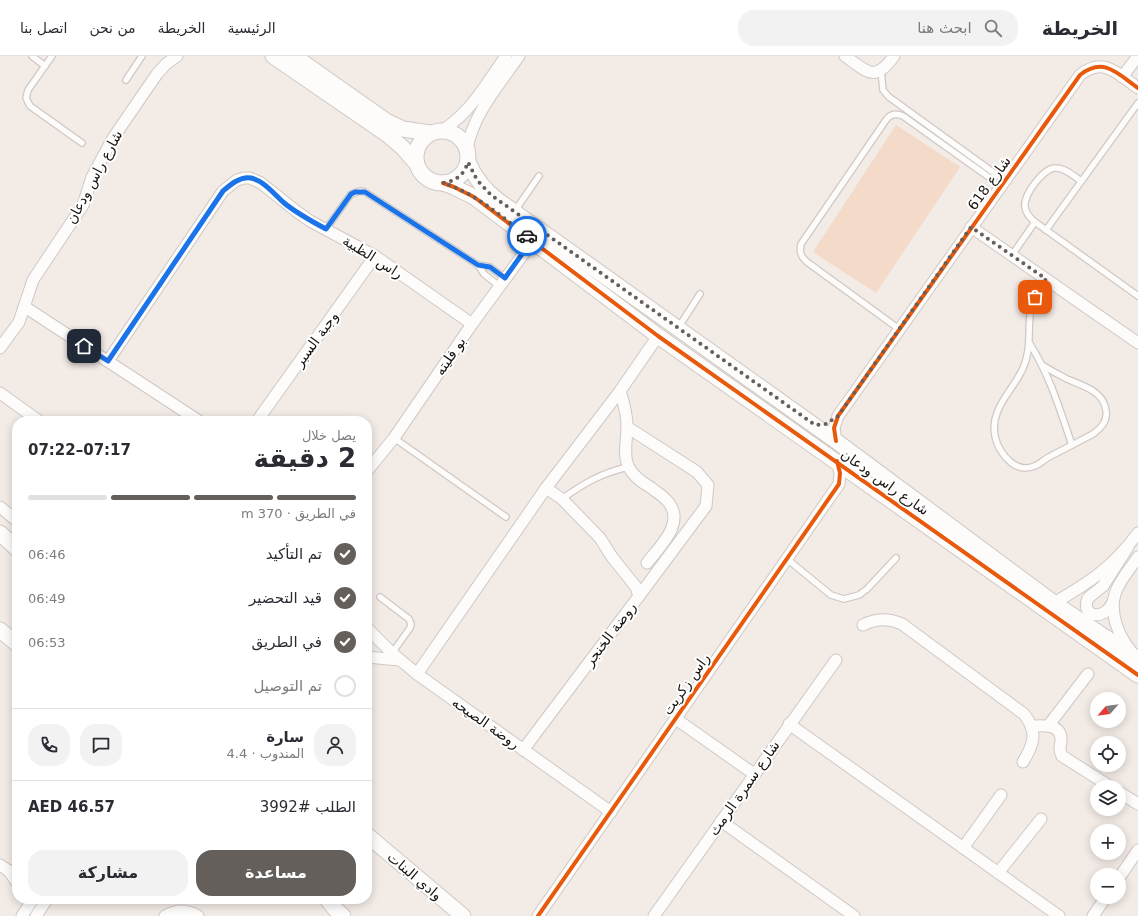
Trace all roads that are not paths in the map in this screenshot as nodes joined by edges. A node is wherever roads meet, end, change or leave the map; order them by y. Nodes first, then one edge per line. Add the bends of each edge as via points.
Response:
1 (32, 56) edge
2 (52, 56) edge
3 (142, 56) edge
4 (177, 56) edge
5 (272, 56) edge
6 (294, 56) edge
7 (506, 56) edge
8 (519, 56) edge
9 (845, 56) edge
10 (894, 56) edge
11 (1135, 58) edge
12 (45, 66) junction
13 (882, 70) junction
14 (1122, 77) junction
15 (126, 80) dead end
16 (1138, 88) edge
17 (1138, 103) edge
18 (437, 132) junction
19 (82, 143) dead end
20 (468, 156) junction
21 (416, 163) junction
22 (1003, 175) junction
23 (539, 176) dead end
24 (1082, 181) junction
25 (443, 183) junction
26 (514, 212) junction
27 (1035, 222) junction
28 (971, 227) junction
29 (326, 229) junction
30 (1046, 230) junction
31 (532, 240) junction
32 (1012, 255) junction
33 (375, 256) junction
34 (478, 265) junction
35 (1046, 279) junction
36 (502, 282) junction
37 (700, 294) dead end
38 (1138, 296) edge
39 (24, 307) junction
40 (472, 324) junction
41 (678, 328) junction
42 (899, 329) junction
43 (658, 336) junction
44 (1138, 343) edge
45 (1030, 344) junction
46 (0, 348) edge
47 (108, 361) junction
48 (1042, 365) junction
49 (620, 391) junction
50 (0, 393) edge
51 (32, 416) edge
52 (190, 416) edge
53 (261, 416) edge
54 (838, 416) junction
55 (815, 425) junction
56 (627, 427) junction
57 (394, 438) junction
58 (836, 441) junction
59 (1072, 445) junction
60 (837, 461) junction
61 (372, 465) edge
62 (628, 467) junction
63 (860, 477) junction
64 (839, 484) junction
65 (546, 488) junction
66 (562, 499) junction
67 (0, 507) edge
68 (12, 517) edge
69 (506, 518) dead end
70 (0, 533) edge
71 (1138, 533) edge
72 (12, 544) edge
73 (1128, 547) junction
74 (1138, 557) edge
75 (896, 558) dead end
76 (786, 559) junction
77 (646, 564) dead end
78 (639, 596) junction
79 (380, 597) dead end
80 (1113, 602) junction
81 (1054, 603) junction
82 (863, 625) dead end
83 (0, 630) edge
84 (372, 633) edge
85 (12, 640) edge
86 (372, 657) edge
87 (395, 657) junction
88 (836, 660) dead end
89 (1138, 660) edge
90 (417, 674) junction
91 (1088, 674) dead end
92 (1138, 675) edge
93 (676, 719) junction
94 (789, 724) junction
95 (1032, 726) junction
96 (1048, 726) junction
97 (524, 750) junction
98 (1023, 762) dead end
99 (754, 774) junction
100 (1100, 780) edge
101 (1001, 794) dead end
102 (1126, 796) edge
103 (1138, 804) edge
104 (611, 812) junction
105 (1041, 819) dead end
106 (721, 821) junction
107 (372, 839) edge
108 (963, 848) junction
109 (1138, 850) edge
110 (1126, 868) edge
111 (998, 873) junction
112 (30, 904) edge
113 (42, 904) edge
114 (331, 904) edge
115 (1101, 904) edge
116 (22, 916) edge
117 (36, 916) edge
118 (165, 916) edge
119 (198, 916) edge
120 (344, 916) edge
121 (463, 916) edge
122 (538, 916) edge
123 (654, 916) edge
124 (854, 916) edge
125 (1059, 916) edge
126 (1093, 916) edge

1 - 12 lane
2 - 12 lane
3 - 15 lane
4 - 39 street, شارع راس ودعان via 157,74 113,138 92,177 83,205 32,280
5 - 21 street via 388,135
6 - 18 street via 386,121 403,129 421,133
7 - 18 street via 469,109 457,121
8 - 20 street via 479,114 471,131
9 - 13 street via 867,71
10 - 13 street
11 - 14 street
12 - 19 lane via 28,90 26,98 30,106
13 - 22 lane via 882,86 889,97
14 - 16 street, شارع 618
14 - 22 street, شارع 618 via 1101,65 1080,75
17 - 24 lane
18 - 20 street via 455,134 465,143
18 - 21 street via 425,136 418,145
20 - 25 street via 466,168 459,177
20 - 26 street, شارع راس ودعان via 472,171 484,188
21 - 25 street via 429,180
22 - 28 street, شارع 618
22 - 42 lane via 990,178 903,116 891,115 801,244 800,254 803,258
23 - 26 lane
24 - 27 lane via 1063,169 1053,168 1044,172 1025,201 1027,213
24 - 30 lane
25 - 31 street, شارع راس ودعان via 474,197
26 - 41 street, شارع راس ودعان
27 - 30 lane
27 - 32 lane
28 - 32 street
28 - 42 street, شارع 618
29 - 33 street, راس الظبية
29 - 34 lane via 351,194 365,192
29 - 47 street, راس الظبية via 296,211 261,182 250,178 238,180 223,191
30 - 38 lane
31 - 36 street, بو فليته
31 - 43 street, شارع راس ودعان
32 - 35 street
33 - 40 street, راس الظبية
33 - 53 street, وجبة السبر
34 - 36 lane via 484,274
34 - 36 lane via 490,267
35 - 44 street
35 - 45 lane via 1031,309
36 - 40 street, بو فليته
37 - 41 lane
39 - 46 street, شارع راس ودعان via 19,322
39 - 47 street
40 - 57 street, بو فليته
41 - 55 street, شارع راس ودعان
42 - 54 street, شارع 618
43 - 49 street
43 - 60 street, شارع راس ودعان
45 - 48 lane
45 - 59 lane via 1022,372 996,416 994,429 998,447 1013,464 1026,468
47 - 52 street
48 - 59 lane
48 - 59 lane via 1094,391 1105,404 1107,414 1099,430
49 - 56 street via 626,408
49 - 65 street
50 - 51 street
54 - 55 street, شارع 618 via 826,424
54 - 58 street, شارع 618 via 834,428
55 - 58 street, شارع راس ودعان
56 - 62 street
56 - 78 street via 697,472 708,485 706,506
57 - 61 street, بو فليته
57 - 69 lane
58 - 81 street, شارع راس ودعان
60 - 63 street, شارع راس ودعان
60 - 64 street
62 - 66 lane via 602,474
62 - 77 street via 639,480 668,502 674,515 672,530
63 - 64 street
63 - 92 street, شارع راس ودعان
64 - 76 street, راس زكريت
65 - 66 street, روضة الخنجر
65 - 90 street
66 - 78 street, روضة الخنجر via 600,538 636,587
67 - 68 street
70 - 72 street
71 - 73 street
73 - 80 street via 1106,582 1088,598 1086,605 1092,614 1100,615 1106,612
73 - 81 street via 1102,573
74 - 80 street via 1118,587
75 - 76 lane via 867,589 859,595 844,599 831,595
76 - 93 street, راس زكريت
78 - 97 street, روضة الخنجر
79 - 87 lane via 409,619 411,624
80 - 89 street via 1120,634
81 - 89 street, شارع راس ودعان
82 - 95 street via 886,619 902,624 1024,714
83 - 85 street
84 - 87 street, روضة الصيحه
86 - 87 street
87 - 90 street, روضة الصيحه
88 - 94 street, شارع سمرة الرمث
90 - 97 street, روضة الصيحه
91 - 96 street
93 - 99 street
93 - 104 street, راس زكريت
94 - 99 street, شارع سمرة الرمث
94 - 108 street
95 - 96 street
95 - 98 street via 1034,736
96 - 100 street via 1056,728 1061,736 1060,751 1064,758
97 - 104 street, روضة الصيحه
99 - 106 street, شارع سمرة الرمث
101 - 108 street
102 - 103 street
104 - 122 street, راس زكريت
105 - 111 street
106 - 123 street, شارع سمرة الرمث
106 - 124 street
107 - 121 street, وادي البنات
108 - 111 street
109 - 110 street
111 - 125 street
112 - 116 street
113 - 117 street
114 - 120 street
115 - 126 street
118 - 119 street via 182,910

